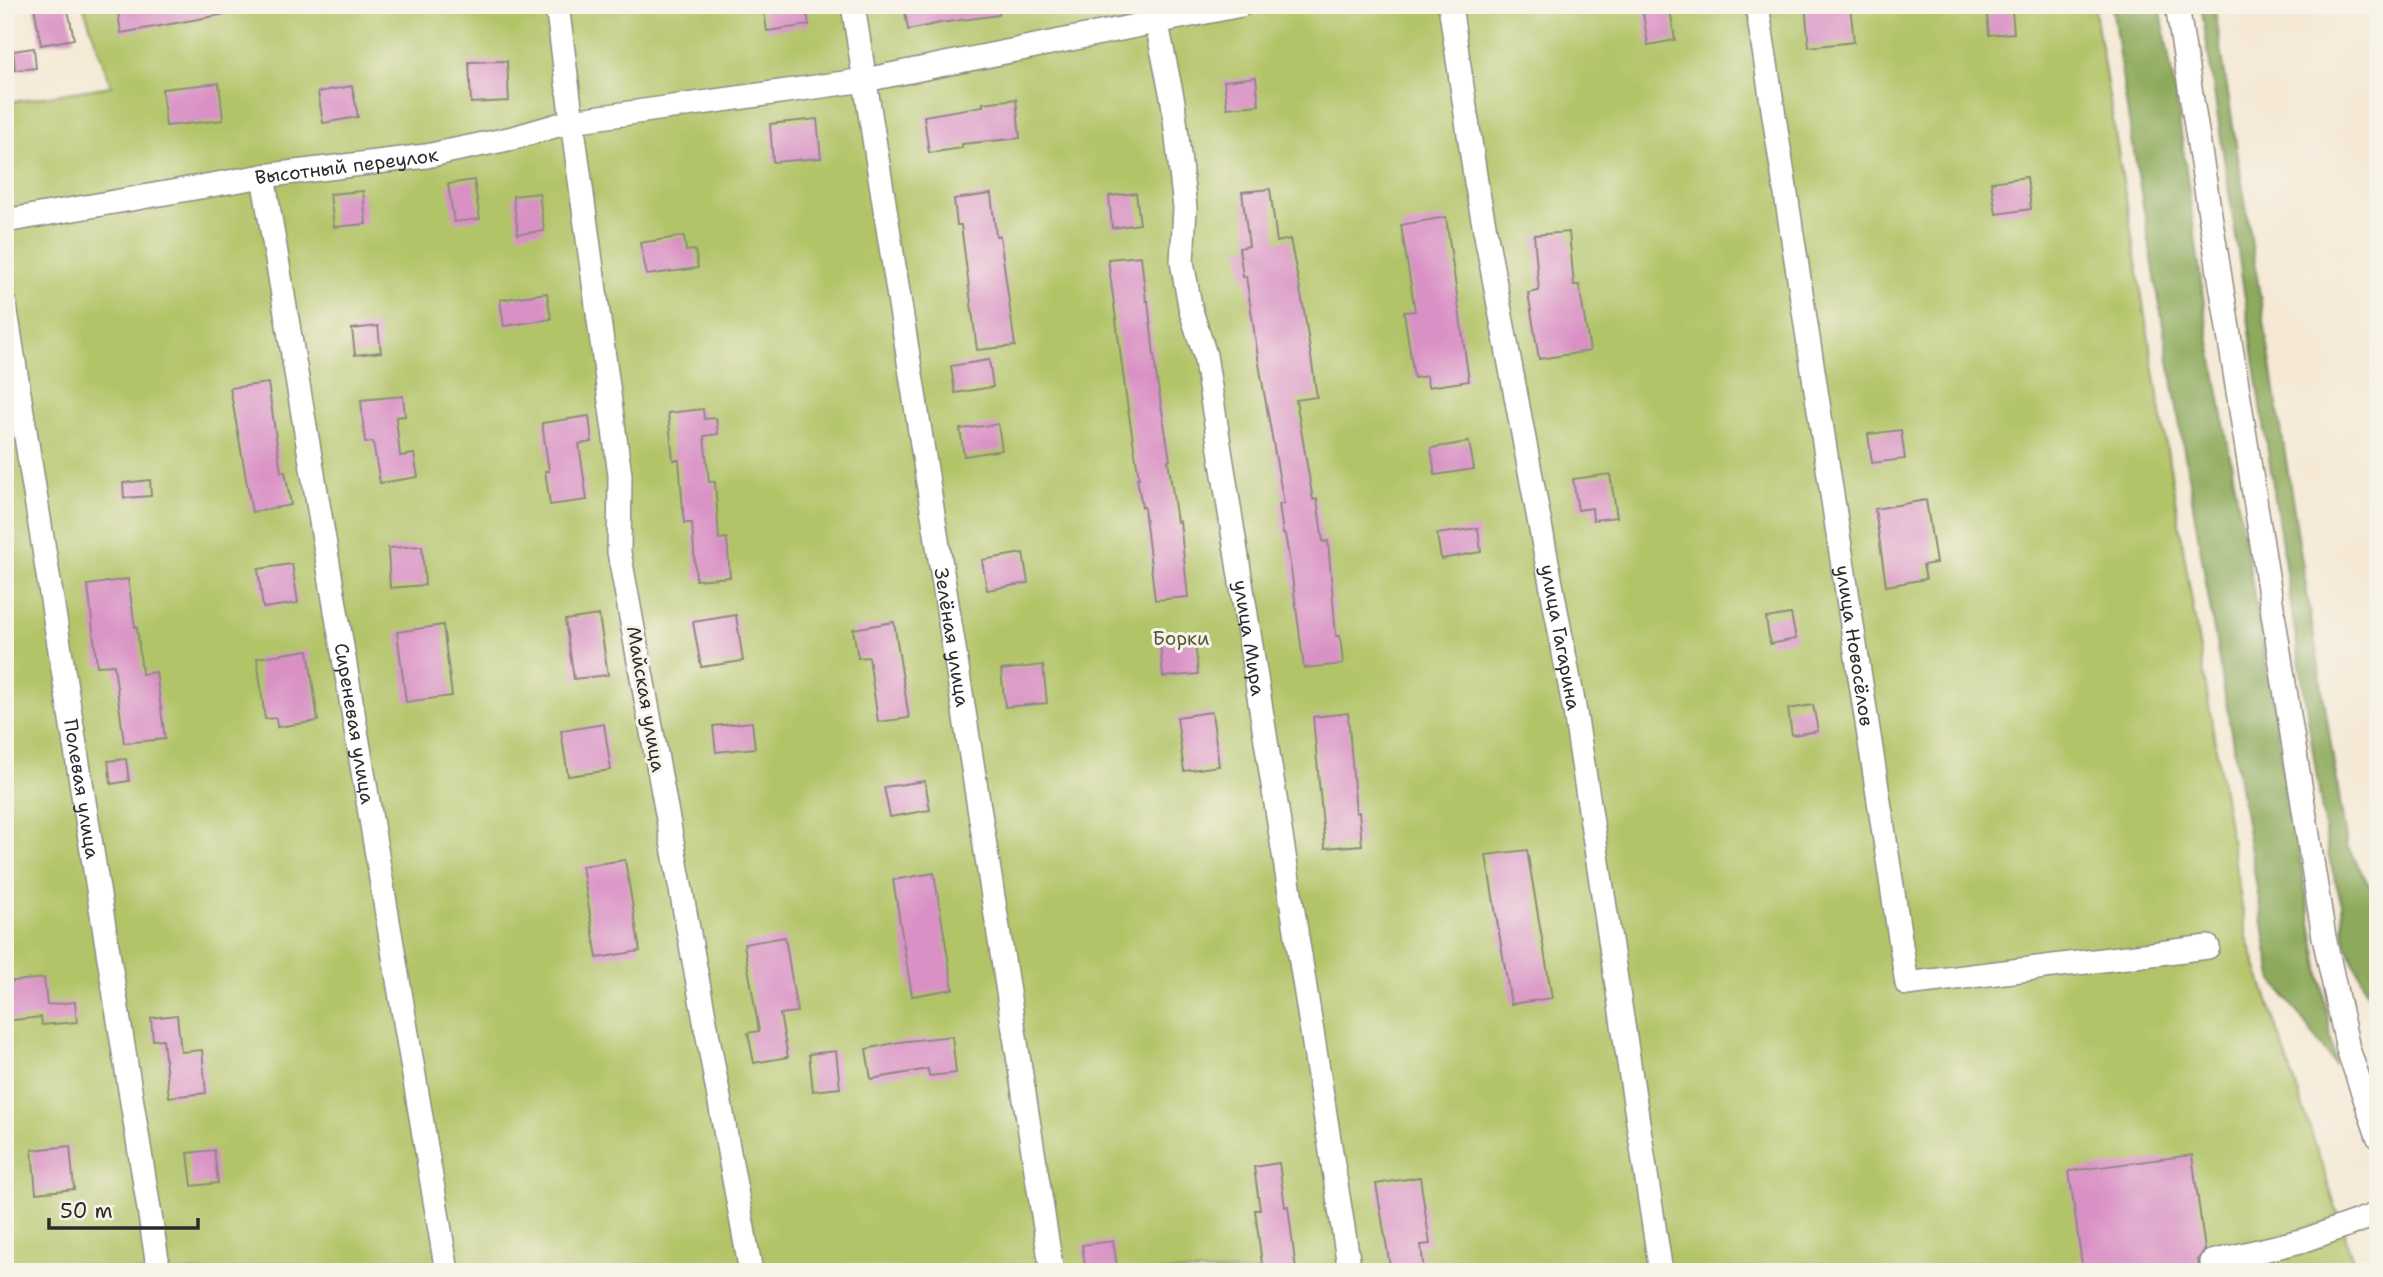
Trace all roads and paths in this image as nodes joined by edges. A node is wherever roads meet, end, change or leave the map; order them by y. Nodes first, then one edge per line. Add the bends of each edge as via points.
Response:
1 (557, 5) edge
2 (853, 5) edge
3 (1241, 5) edge
4 (1450, 5) edge
5 (1757, 5) edge
6 (2177, 5) edge
7 (1155, 13) edge
8 (864, 80) junction
9 (572, 121) junction
10 (263, 176) junction
11 (5, 221) edge
12 (5, 305) edge
13 (2208, 947) dead end
14 (2378, 1136) edge
15 (2378, 1214) edge
16 (2212, 1262) dead end
17 (159, 1272) edge
18 (447, 1272) edge
19 (751, 1272) edge
20 (1052, 1272) edge
21 (1350, 1272) edge
22 (1661, 1272) edge

1 - 9 street
2 - 8 street, Зелёная улица
3 - 7 street, Высотный переулок
4 - 22 street, улица Гагарина via 1476,182 1575,712
5 - 13 street, улица Новосёлов via 1907,984
6 - 14 street via 2324,937 2348,1049
7 - 8 street, Высотный переулок
7 - 21 street, улица Мира via 1173,102 1185,208 1182,262 1205,355
8 - 9 street, Высотный переулок
8 - 20 street, Зелёная улица
9 - 10 street, Высотный переулок via 426,156
9 - 19 street, Майская улица via 620,475 619,552
10 - 11 street, Высотный переулок
10 - 18 street, Сиреневая улица
12 - 17 street, Полевая улица
15 - 16 street via 2305,1240

